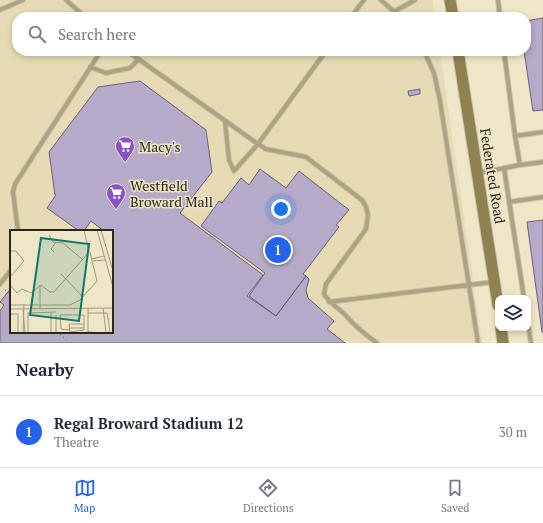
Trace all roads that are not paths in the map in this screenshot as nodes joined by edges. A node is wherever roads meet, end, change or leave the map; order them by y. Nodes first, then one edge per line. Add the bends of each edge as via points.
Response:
1 (23, 0) edge
2 (66, 0) edge
3 (364, 0) edge
4 (381, 0) edge
5 (415, 0) edge
6 (450, 0) edge
7 (498, 0) edge
8 (0, 10) edge
9 (395, 11) joint
10 (79, 12) edge
11 (355, 12) edge
12 (452, 12) edge
13 (499, 12) edge
14 (98, 56) edge
15 (134, 56) edge
16 (322, 56) edge
17 (426, 56) edge
18 (459, 56) edge
19 (505, 56) edge
20 (138, 60) junction
21 (90, 67) junction
22 (225, 121) junction
23 (543, 132) edge
24 (515, 136) junction
25 (258, 144) junction
26 (543, 162) edge
27 (520, 165) junction
28 (504, 168) junction
29 (477, 173) junction
30 (543, 197) edge
31 (509, 202) junction
32 (18, 230) edge
33 (10, 271) edge
34 (495, 282) junction
35 (0, 285) edge
36 (468, 285) junction
37 (497, 295) edge
38 (524, 295) edge
39 (329, 302) junction
40 (501, 331) edge
41 (529, 331) edge
42 (377, 343) edge
43 (478, 343) edge
44 (503, 343) edge
45 (531, 343) edge

1 - 8 lane
2 - 10 lane
3 - 11 lane
4 - 9 lane
5 - 9 lane
6 - 12 street
7 - 13 lane
14 - 21 lane
15 - 20 lane
16 - 25 lane
17 - 36 lane via 434,73 440,101
18 - 29 street, Federated Road
19 - 24 lane
20 - 21 lane via 130,68 106,73
20 - 22 lane
21 - 32 lane via 15,184 13,192
22 - 25 lane
22 - 25 lane via 229,160 234,171
23 - 24 lane
24 - 27 lane
25 - 39 lane via 266,149 306,157 362,200 366,207 366,228 326,284 324,294
26 - 27 lane
27 - 28 lane
28 - 29 lane
28 - 31 lane
29 - 34 street, Federated Road
30 - 31 lane
31 - 38 lane
33 - 35 lane
34 - 36 lane
34 - 37 street, Federated Road
36 - 39 lane
36 - 43 lane
39 - 42 lane
40 - 44 street
41 - 45 lane

